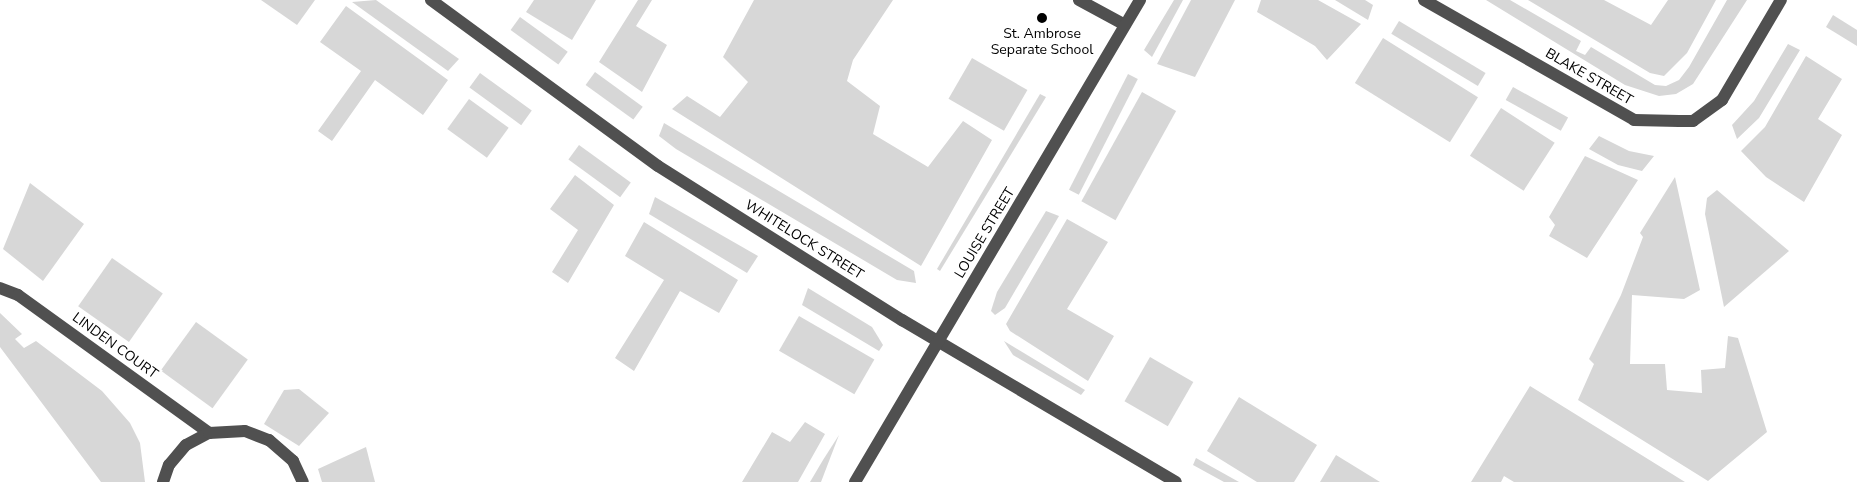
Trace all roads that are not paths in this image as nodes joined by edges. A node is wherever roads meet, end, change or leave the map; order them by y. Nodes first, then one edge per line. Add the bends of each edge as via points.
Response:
1 (431, 0) edge
2 (1079, 0) edge
3 (1140, 0) edge
4 (1424, 0) edge
5 (1781, 0) edge
6 (1125, 25) junction
7 (0, 288) edge
8 (939, 340) junction
9 (209, 433) junction
10 (163, 482) edge
11 (303, 482) edge
12 (856, 482) edge
13 (1176, 482) edge

1 - 8 street, WHITELOCK STREET via 658,166
2 - 6 street
3 - 6 street, LOUISE STREET
4 - 5 street, BLAKE STREET via 1634,120 1679,121 1693,120 1722,100
6 - 8 street, LOUISE STREET
7 - 9 street, LINDEN COURT via 18,295
8 - 12 street, LOUISE STREET
8 - 13 street, WHITELOCK STREET
9 - 10 street via 186,445 169,465
9 - 11 street via 245,431 269,440 293,460

